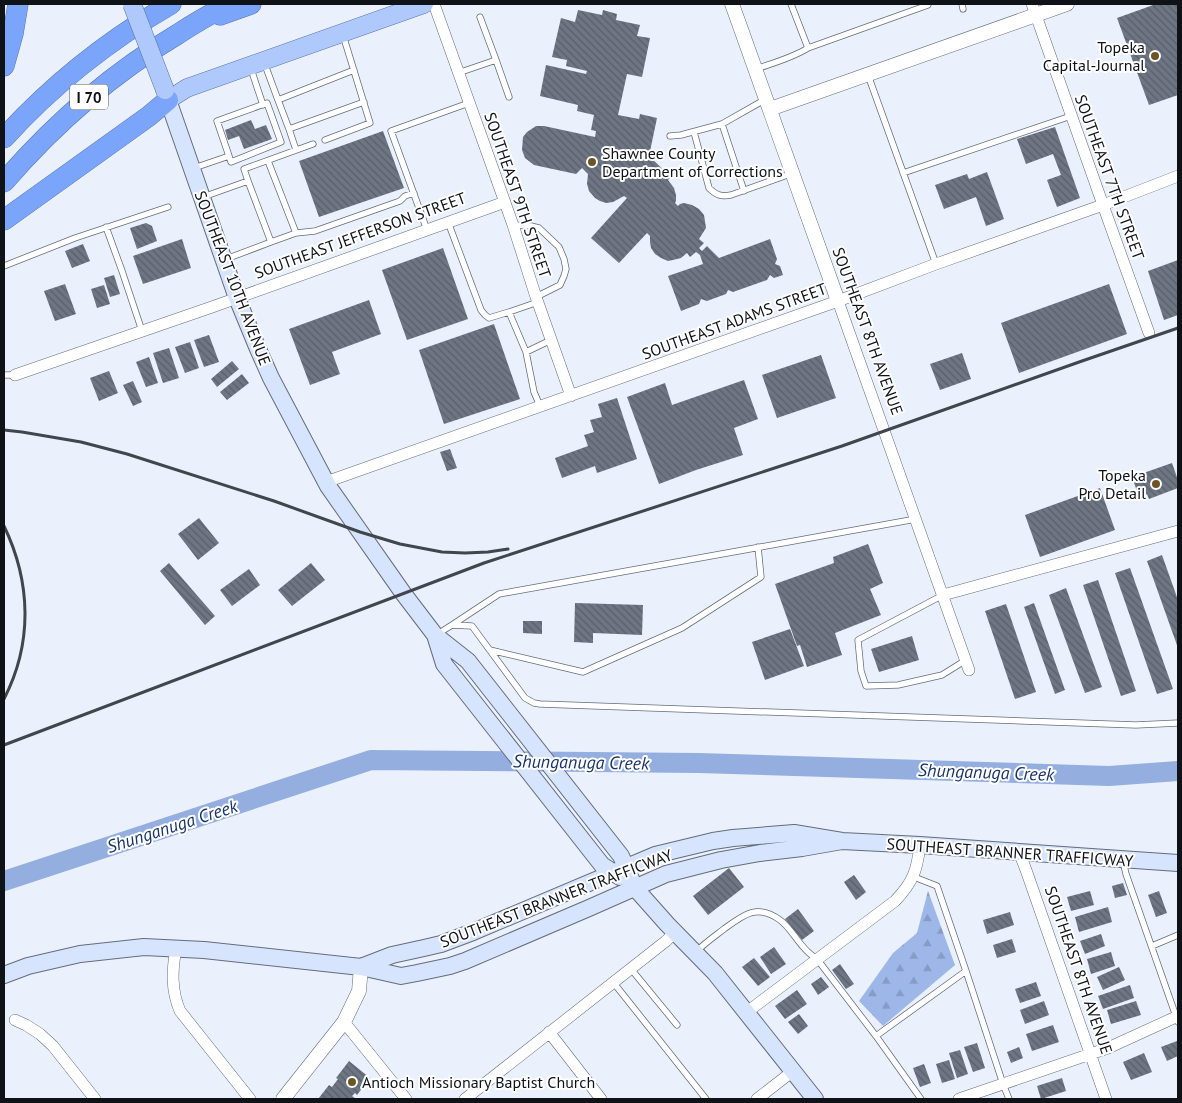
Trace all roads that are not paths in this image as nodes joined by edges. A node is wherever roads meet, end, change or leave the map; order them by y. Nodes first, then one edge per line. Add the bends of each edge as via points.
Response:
1 (18, 4) edge
2 (132, 4) edge
3 (170, 4) edge
4 (231, 4) edge
5 (251, 4) edge
6 (424, 4) edge
7 (434, 4) edge
8 (732, 4) edge
9 (791, 4) edge
10 (928, 4) edge
11 (1067, 4) edge
12 (1034, 9) edge
13 (480, 18) dead end
14 (188, 28) junction
15 (343, 33) junction
16 (808, 48) junction
17 (496, 60) junction
18 (257, 63) junction
19 (4, 66) edge
20 (756, 69) junction
21 (354, 70) junction
22 (458, 73) junction
23 (868, 74) junction
24 (167, 95) junction
25 (509, 97) dead end
26 (278, 100) junction
27 (364, 102) junction
28 (469, 103) junction
29 (768, 104) junction
30 (263, 105) junction
31 (1071, 116) junction
32 (722, 124) junction
33 (289, 129) junction
34 (694, 132) junction
35 (670, 136) dead end
36 (4, 138) edge
37 (325, 140) dead end
38 (313, 144) dead end
39 (296, 150) junction
40 (229, 156) junction
41 (268, 161) junction
42 (192, 168) junction
43 (793, 173) junction
44 (903, 173) junction
45 (1178, 176) edge
46 (248, 180) junction
47 (4, 182) edge
48 (744, 191) junction
49 (414, 193) junction
50 (202, 197) junction
51 (505, 202) junction
52 (1102, 206) junction
53 (168, 208) dead end
54 (4, 220) edge
55 (448, 222) junction
56 (513, 225) junction
57 (106, 228) junction
58 (427, 230) junction
59 (296, 233) junction
60 (271, 242) junction
61 (224, 259) junction
62 (936, 264) junction
63 (4, 266) edge
64 (237, 298) junction
65 (537, 300) junction
66 (838, 301) junction
67 (509, 312) junction
68 (142, 331) junction
69 (1149, 333) dead end
70 (552, 340) junction
71 (526, 352) junction
72 (10, 374) edge
73 (572, 396) junction
74 (540, 407) junction
75 (326, 482) junction
76 (916, 519) junction
77 (1178, 532) edge
78 (758, 547) junction
79 (943, 595) junction
80 (452, 625) junction
81 (436, 635) junction
82 (490, 650) junction
83 (968, 665) joint
84 (1178, 723) edge
85 (842, 841) junction
86 (920, 845) junction
87 (1018, 852) junction
88 (1122, 859) junction
89 (1178, 863) edge
90 (620, 870) junction
91 (914, 877) junction
92 (636, 888) junction
93 (675, 932) junction
94 (1178, 935) edge
95 (1152, 946) junction
96 (176, 949) junction
97 (695, 952) junction
98 (817, 959) junction
99 (361, 967) junction
100 (631, 968) junction
101 (966, 971) junction
102 (4, 975) edge
103 (613, 982) junction
104 (747, 1012) junction
105 (1178, 1018) edge
106 (15, 1020) dead end
107 (344, 1022) junction
108 (677, 1025) dead end
109 (549, 1032) junction
110 (876, 1036) junction
111 (1090, 1054) junction
112 (793, 1071) junction
113 (1003, 1084) junction
114 (95, 1099) edge
115 (250, 1099) edge
116 (282, 1099) edge
117 (406, 1099) edge
118 (465, 1099) edge
119 (601, 1099) edge
120 (706, 1099) edge
121 (758, 1099) edge
122 (815, 1099) edge
123 (921, 1099) edge
124 (959, 1099) edge
125 (1009, 1099) edge
126 (1106, 1099) edge

1 - 19 highway
2 - 24 main road, SOUTHEAST 10TH AVENUE, bridge
3 - 36 highway, I 70 via 91,57 46,95
4 - 14 highway, I 70
5 - 14 highway
6 - 15 main road
7 - 22 street, SOUTHEAST 9TH STREET
8 - 20 street, SOUTHEAST 8TH AVENUE
9 - 16 lane
10 - 16 lane
11 - 12 street
12 - 23 street
12 - 31 street, SOUTHEAST 7TH STREET
13 - 17 lane
14 - 47 highway, I 70 via 154,48 78,106
15 - 18 main road
15 - 21 lane
16 - 20 lane
17 - 22 lane
17 - 25 lane
18 - 24 main road
18 - 26 lane
18 - 30 lane
20 - 29 street, SOUTHEAST 8TH AVENUE
21 - 26 lane
21 - 27 lane
22 - 28 street, SOUTHEAST 9TH STREET
23 - 29 street
23 - 44 lane
24 - 42 main road, SOUTHEAST 10TH AVENUE
24 - 54 highway via 141,122
26 - 33 lane
27 - 33 lane
27 - 37 lane via 370,124
28 - 49 lane via 391,131
28 - 51 street, SOUTHEAST 9TH STREET
29 - 32 lane
29 - 43 street, SOUTHEAST 8TH AVENUE
30 - 40 lane via 217,121
30 - 40 lane via 267,103 281,142 231,162
31 - 44 lane
31 - 52 street, SOUTHEAST 7TH STREET
32 - 34 lane
32 - 48 lane
33 - 39 lane
34 - 35 lane
34 - 48 lane via 709,188 725,196
38 - 39 lane
39 - 41 lane
40 - 42 lane
41 - 46 lane via 244,168
41 - 59 lane
42 - 50 main road, SOUTHEAST 10TH AVENUE
43 - 48 lane
43 - 66 street, SOUTHEAST 8TH AVENUE
44 - 62 lane
45 - 52 street, SOUTHEAST ADAMS STREET
46 - 50 lane
46 - 60 lane
49 - 58 lane
49 - 59 lane via 315,231
50 - 61 main road, SOUTHEAST 10TH AVENUE
51 - 55 street, SOUTHEAST JEFFERSON STREET
51 - 56 street, SOUTHEAST 9TH STREET
52 - 62 street, SOUTHEAST ADAMS STREET
52 - 69 street, SOUTHEAST 7TH STREET
53 - 57 lane
55 - 58 street, SOUTHEAST JEFFERSON STREET
55 - 67 lane via 481,310 489,318
56 - 65 street, SOUTHEAST 9TH STREET
56 - 65 lane via 539,228 559,247 564,259 566,269 560,284
57 - 63 lane
57 - 68 lane
58 - 64 street, SOUTHEAST JEFFERSON STREET
59 - 60 lane
60 - 61 lane
61 - 64 main road, SOUTHEAST 10TH AVENUE
62 - 66 street, SOUTHEAST ADAMS STREET
64 - 68 street, SOUTHEAST JEFFERSON STREET
64 - 75 main road, SOUTHEAST 10TH AVENUE via 272,378
65 - 67 lane
65 - 70 street, SOUTHEAST 9TH STREET
66 - 73 street, SOUTHEAST ADAMS STREET
66 - 76 street, SOUTHEAST 8TH AVENUE
67 - 71 lane
68 - 72 street, SOUTHEAST JEFFERSON STREET
70 - 71 lane
70 - 73 street, SOUTHEAST 9TH STREET
71 - 74 lane
73 - 74 street, SOUTHEAST ADAMS STREET
74 - 75 street, SOUTHEAST ADAMS STREET
75 - 81 main road, SOUTHEAST 10TH AVENUE
76 - 78 lane
76 - 79 street, SOUTHEAST 8TH AVENUE
77 - 79 street
78 - 80 lane via 499,594
78 - 82 lane via 761,577 682,628 583,672
79 - 83 street, SOUTHEAST 8TH AVENUE
79 - 83 lane via 858,640 866,686 898,685
80 - 81 lane
80 - 82 lane via 472,626
81 - 90 main road, SOUTHEAST 10TH AVENUE via 468,661 622,856
81 - 90 main road, SOUTHEAST 10TH AVENUE via 444,664 602,865
82 - 84 lane via 525,698 540,704 1136,726
85 - 86 main road, SOUTHEAST BRANNER TRAFFICWAY
85 - 90 main road, SOUTHEAST BRANNER TRAFFICWAY via 794,833 734,838 655,855
85 - 92 main road, SOUTHEAST BRANNER TRAFFICWAY via 722,860 666,874
86 - 87 main road, SOUTHEAST BRANNER TRAFFICWAY
86 - 91 street
87 - 88 main road, SOUTHEAST BRANNER TRAFFICWAY
87 - 111 street, SOUTHEAST 8TH AVENUE
88 - 89 main road, SOUTHEAST BRANNER TRAFFICWAY
88 - 95 lane
90 - 92 main road, SOUTHEAST 10TH AVENUE
90 - 99 main road, SOUTHEAST BRANNER TRAFFICWAY via 473,932
91 - 98 street via 895,900
91 - 101 lane via 937,886
92 - 93 main road, SOUTHEAST 10TH AVENUE
92 - 99 main road, SOUTHEAST BRANNER TRAFFICWAY via 450,966 401,976
93 - 97 main road, SOUTHEAST 10TH AVENUE
93 - 100 street
94 - 95 lane
95 - 105 lane
96 - 99 main road, SOUTHEAST BRANNER TRAFFICWAY
96 - 102 main road, SOUTHEAST BRANNER TRAFFICWAY via 144,947 80,954
96 - 115 street via 174,990 180,1011
97 - 98 lane via 744,914 756,912 767,913 780,920
97 - 104 main road, SOUTHEAST 10TH AVENUE
98 - 104 street
98 - 110 lane
99 - 107 street via 359,991
100 - 103 street
100 - 108 lane
101 - 110 lane
101 - 113 lane
103 - 109 street
103 - 120 lane
104 - 112 main road, SOUTHEAST 10TH AVENUE
105 - 111 street
106 - 114 street via 40,1034 53,1046
107 - 116 street
107 - 117 street
109 - 118 street
109 - 119 street
110 - 123 lane
111 - 113 street
111 - 126 street, SOUTHEAST 8TH AVENUE
112 - 121 street
112 - 122 main road, SOUTHEAST 10TH AVENUE
113 - 124 street
113 - 125 lane

